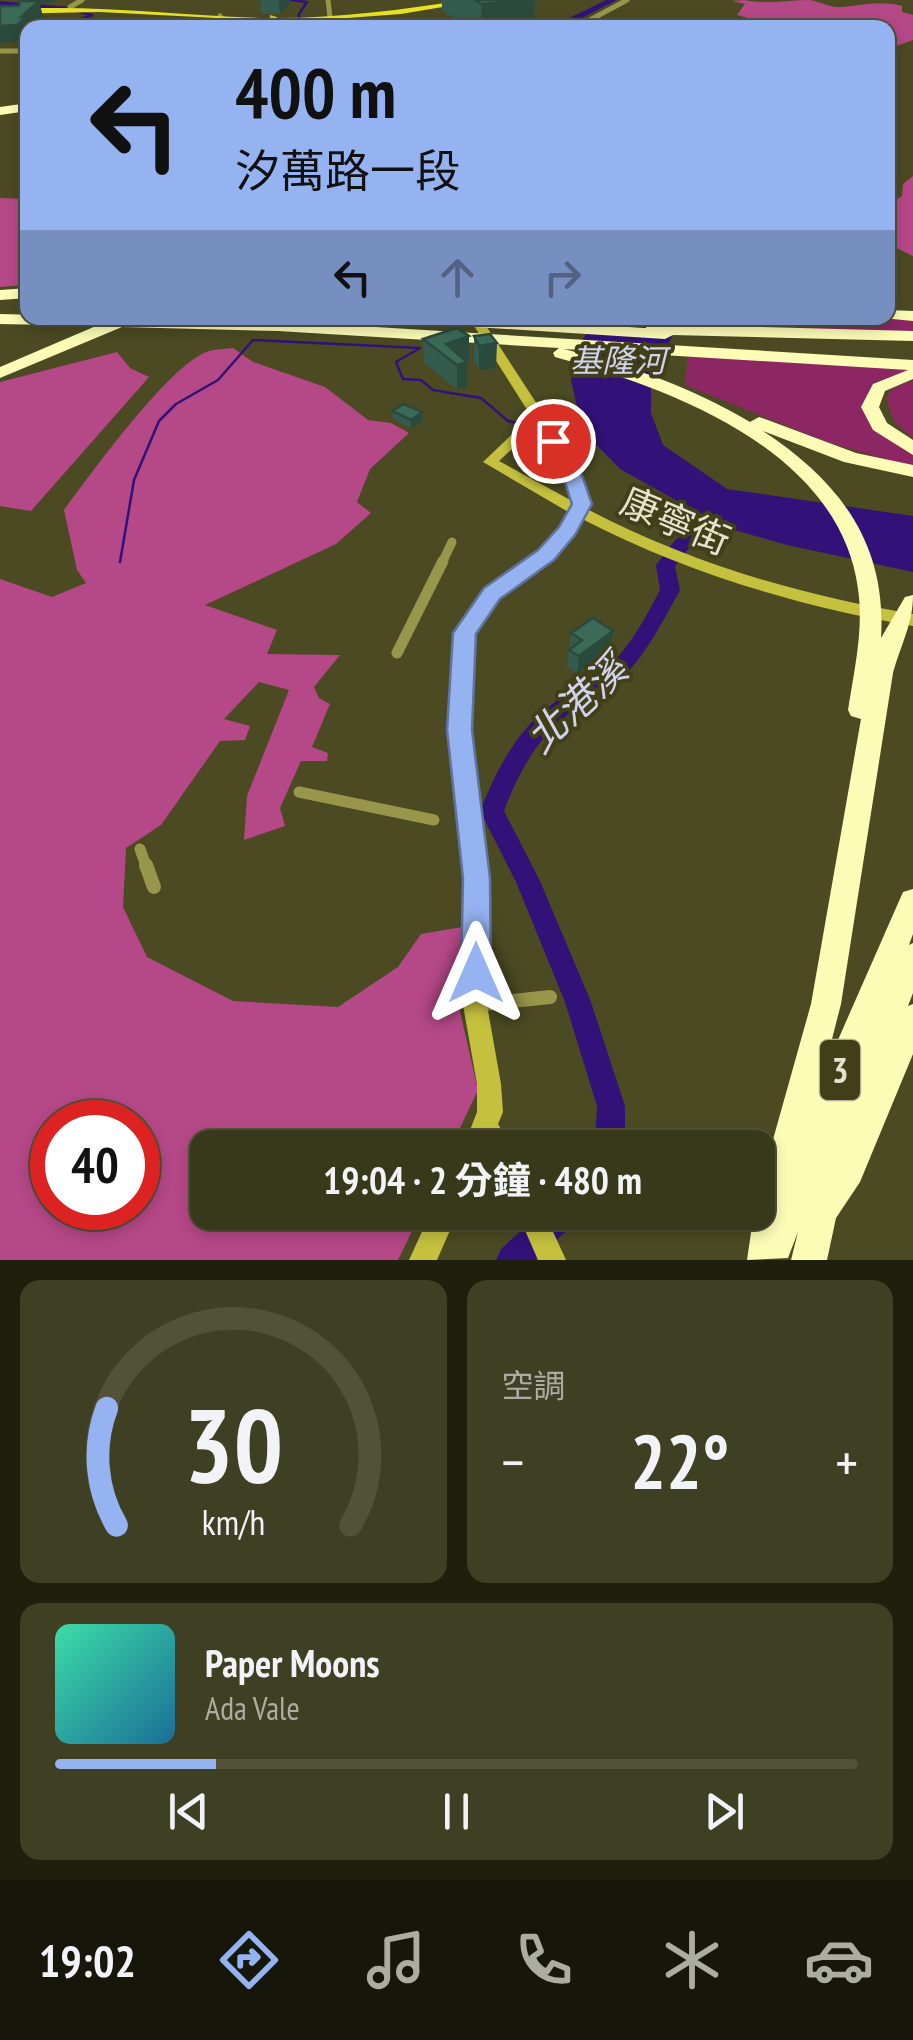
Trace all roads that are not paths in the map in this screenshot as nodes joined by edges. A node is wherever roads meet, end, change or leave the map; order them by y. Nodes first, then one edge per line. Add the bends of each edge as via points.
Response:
1 (328, 0) edge
2 (480, 0) edge
3 (628, 0) edge
4 (459, 2) edge
5 (75, 4) edge
6 (37, 7) junction
7 (476, 10) dead end
8 (0, 11) edge
9 (330, 17) junction
10 (216, 20) edge
11 (276, 20) edge
12 (590, 20) edge
13 (104, 325) edge
14 (112, 325) edge
15 (236, 325) edge
16 (368, 325) edge
17 (450, 325) edge
18 (483, 331) edge
19 (560, 335) edge
20 (913, 336) edge
21 (688, 340) junction
22 (913, 349) edge
23 (41, 355) junction
24 (913, 357) edge
25 (913, 365) edge
26 (0, 370) edge
27 (913, 374) edge
28 (681, 391) junction
29 (538, 418) junction
30 (913, 450) edge
31 (913, 472) edge
32 (452, 542) dead end
33 (913, 602) edge
34 (903, 627) edge
35 (398, 653) dead end
36 (859, 791) junction
37 (299, 792) dead end
38 (434, 820) dead end
39 (140, 849) dead end
40 (154, 887) dead end
41 (913, 901) edge
42 (913, 956) edge
43 (550, 997) dead end
44 (476, 1004) junction
45 (913, 1018) edge
46 (487, 1130) edge
47 (816, 1224) junction
48 (437, 1230) edge
49 (538, 1230) edge
50 (770, 1249) edge
51 (424, 1260) edge
52 (552, 1260) edge
53 (809, 1260) edge

1 - 9 street
2 - 4 main road
3 - 12 street
4 - 7 street
4 - 9 main road
5 - 6 main road
5 - 6 main road
5 - 10 main road
6 - 8 main road
6 - 8 main road
9 - 11 main road
13 - 23 highway
14 - 23 highway
15 - 18 highway via 449,336
16 - 18 highway
17 - 18 highway
18 - 19 highway
18 - 19 highway
18 - 29 street
19 - 21 highway
19 - 28 highway via 621,369
20 - 21 highway
21 - 22 highway
21 - 24 highway
21 - 25 highway
23 - 26 highway
27 - 30 highway via 877,388 870,407 880,426
28 - 31 highway via 820,448
28 - 36 highway via 779,449 812,477 863,558 870,624
29 - 34 street, 康寧街 via 490,462 644,545 795,599
29 - 44 street via 569,464 582,504 546,555 492,594 465,633 460,730 476,878
32 - 35 street
33 - 34 highway
34 - 36 highway via 881,674
36 - 50 highway via 826,1004 773,1198
37 - 38 street
39 - 40 street
41 - 50 highway, 3
42 - 47 highway, 3 via 833,1155
43 - 44 street
44 - 46 street via 489,1084
45 - 47 highway via 848,1170
47 - 53 highway, 3
48 - 51 street
49 - 52 street

